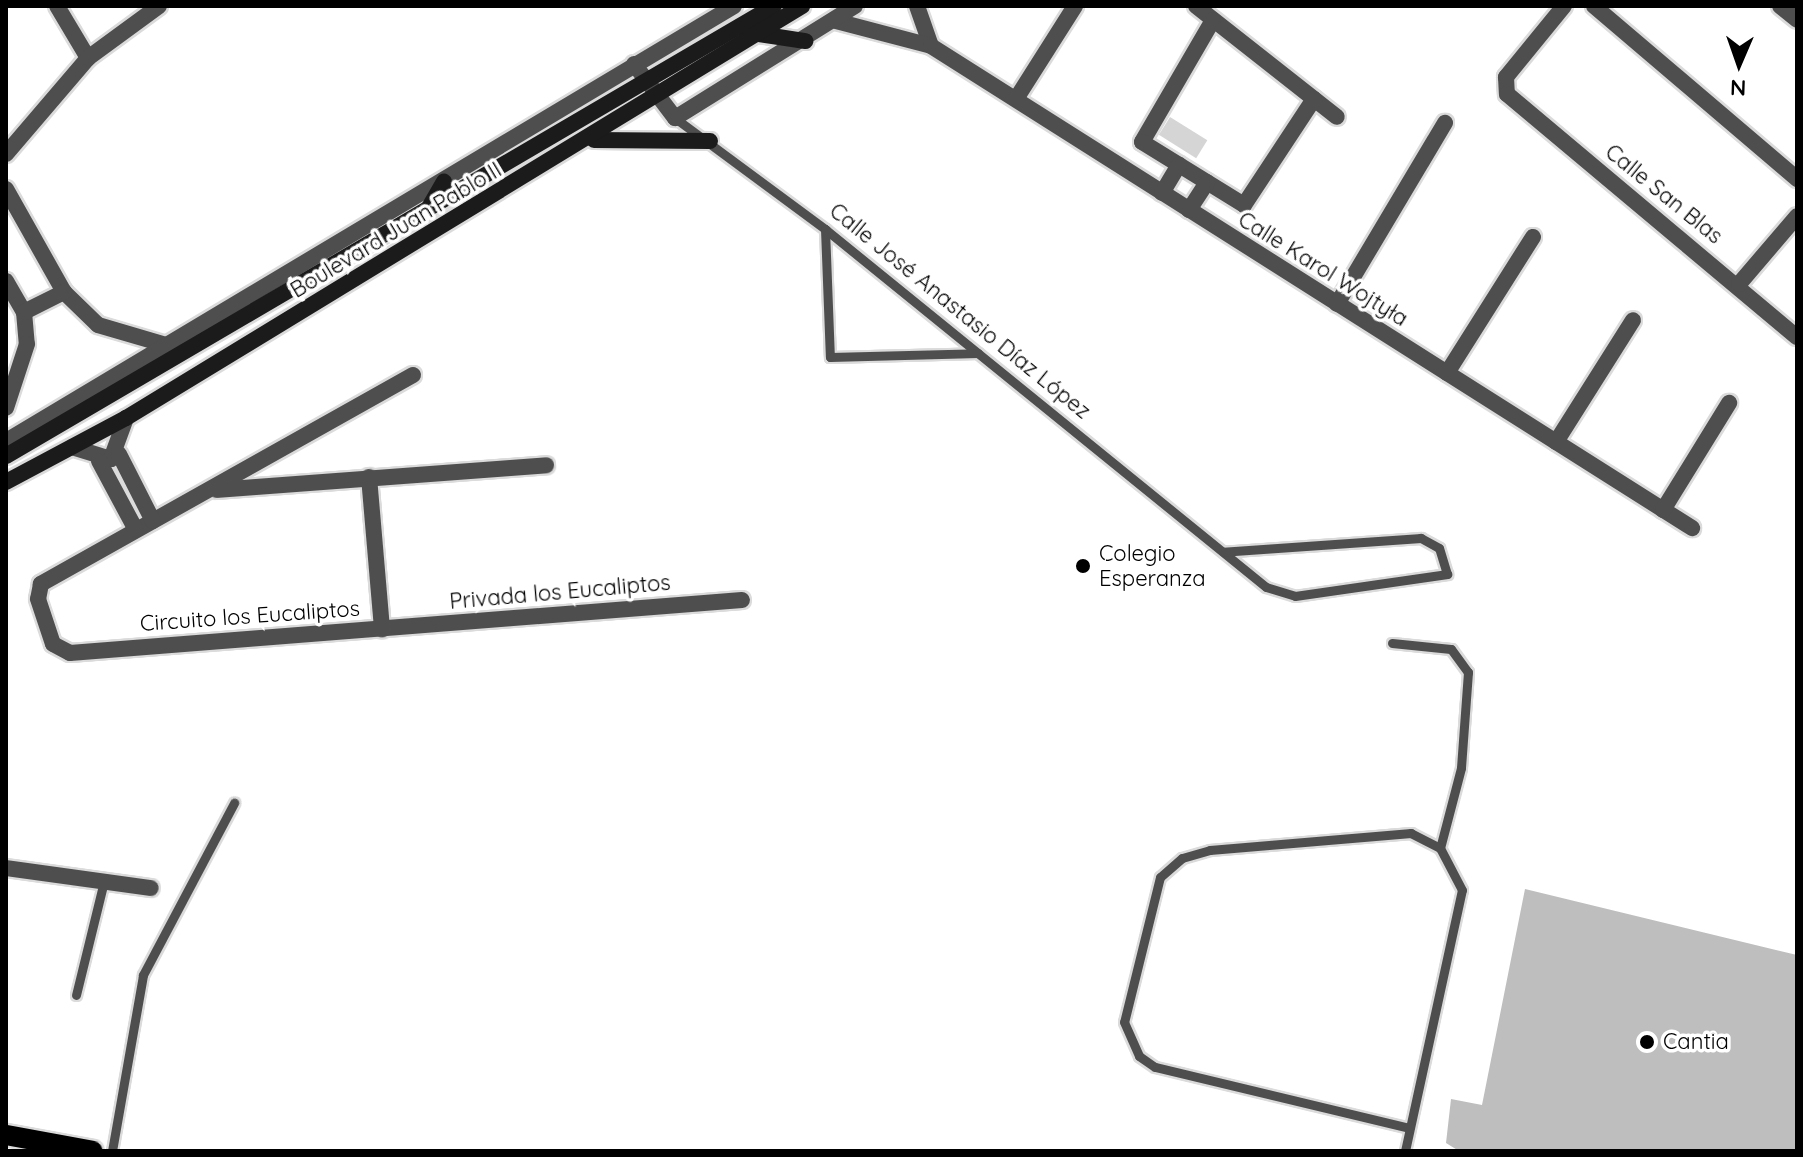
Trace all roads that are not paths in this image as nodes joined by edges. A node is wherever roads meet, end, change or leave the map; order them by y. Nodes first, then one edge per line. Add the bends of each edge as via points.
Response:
1 (57, 6) edge
2 (159, 6) edge
3 (734, 6) edge
4 (774, 6) edge
5 (802, 6) edge
6 (855, 6) edge
7 (917, 6) edge
8 (1075, 6) edge
9 (1196, 6) edge
10 (1564, 6) edge
11 (1594, 6) edge
12 (1780, 6) edge
13 (1213, 20) junction
14 (1797, 20) edge
15 (836, 21) junction
16 (759, 34) junction
17 (805, 41) junction
18 (931, 46) junction
19 (88, 58) junction
20 (634, 64) junction
21 (647, 83) junction
22 (658, 98) junction
23 (1016, 99) junction
24 (1314, 99) junction
25 (1337, 117) dead end
26 (675, 118) junction
27 (1445, 123) dead end
28 (710, 141) junction
29 (584, 142) junction
30 (6, 154) edge
31 (1179, 165) junction
32 (1797, 179) edge
33 (444, 181) junction
34 (1207, 182) junction
35 (6, 189) edge
36 (1162, 193) junction
37 (1189, 210) junction
38 (427, 212) junction
39 (1797, 216) edge
40 (825, 229) junction
41 (1533, 237) dead end
42 (6, 281) edge
43 (1739, 284) junction
44 (64, 292) junction
45 (1337, 304) junction
46 (24, 312) junction
47 (1633, 320) dead end
48 (1797, 337) edge
49 (163, 344) junction
50 (978, 353) junction
51 (1447, 373) junction
52 (413, 375) dead end
53 (1729, 403) dead end
54 (6, 408) edge
55 (126, 418) junction
56 (6, 441) edge
57 (1556, 442) junction
58 (72, 447) junction
59 (119, 454) junction
60 (6, 456) edge
61 (99, 461) junction
62 (546, 465) dead end
63 (369, 477) junction
64 (6, 482) edge
65 (209, 491) junction
66 (1663, 510) junction
67 (153, 521) junction
68 (1692, 528) dead end
69 (136, 530) junction
70 (1223, 552) junction
71 (742, 600) dead end
72 (382, 629) junction
73 (1392, 643) dead end
74 (234, 803) dead end
75 (1440, 848) junction
76 (6, 868) edge
77 (104, 881) junction
78 (151, 888) dead end
79 (76, 995) dead end
80 (1409, 1128) junction
81 (6, 1135) edge
82 (93, 1151) edge
83 (112, 1151) edge
84 (1405, 1151) edge

1 - 19 street
2 - 19 street
3 - 20 street, Boulevard Juan Pablo II
4 - 21 main road, Boulevard Juan Pablo II
5 - 16 main road, Boulevard Juan Pablo II
6 - 15 street
7 - 18 street
8 - 23 street
9 - 13 street
10 - 43 street, Calle San Blas via 1503,87
11 - 32 street
12 - 14 street
13 - 24 street
13 - 31 street via 1142,142
15 - 17 street
15 - 18 street, Calle Karol Wojtyła
16 - 17 main road
16 - 22 main road, Boulevard Juan Pablo II
17 - 26 street
18 - 23 street, Calle Karol Wojtyła
19 - 30 street
20 - 21 street, Calle José Anastasio Díaz López
20 - 33 street, Boulevard Juan Pablo II
21 - 22 street, Calle José Anastasio Díaz López
21 - 38 main road, Boulevard Juan Pablo II
22 - 26 street, Calle José Anastasio Díaz López
22 - 29 main road, Boulevard Juan Pablo II
23 - 36 street, Calle Karol Wojtyła
24 - 25 street
24 - 34 street via 1244,205
26 - 28 lane, Calle José Anastasio Díaz López
27 - 45 street
28 - 29 main road via 650,135
28 - 40 lane, Calle José Anastasio Díaz López
29 - 55 main road, Boulevard Juan Pablo II
31 - 34 street
31 - 36 street
33 - 38 main road
33 - 49 street, Boulevard Juan Pablo II
34 - 37 street
35 - 44 street
36 - 37 street, Calle Karol Wojtyła
37 - 45 street, Calle Karol Wojtyła
38 - 60 main road, Boulevard Juan Pablo II
39 - 43 street
40 - 50 lane, Calle José Anastasio Díaz López
40 - 50 lane via 830,357
41 - 51 street
42 - 46 street
43 - 48 street, Calle San Blas
44 - 46 street
44 - 49 street via 98,325
45 - 51 street, Calle Karol Wojtyła
46 - 54 street via 24,357
47 - 57 street
49 - 56 street, Boulevard Juan Pablo II
50 - 70 lane, Calle José Anastasio Díaz López
51 - 57 street, Calle Karol Wojtyła
52 - 65 street
53 - 66 street
55 - 58 main road, Boulevard Juan Pablo II
55 - 59 street
57 - 66 street, Calle Karol Wojtyła
58 - 61 street
58 - 64 main road, Boulevard Juan Pablo II
59 - 61 street
59 - 67 street
61 - 69 street
62 - 63 street
63 - 65 street, Circuito los Eucaliptos
63 - 72 street, Circuito los Eucaliptos
65 - 67 street, Circuito los Eucaliptos
66 - 68 street, Calle Karol Wojtyła
67 - 69 street, Circuito los Eucaliptos
69 - 72 street, Circuito los Eucaliptos via 41,584 38,599 60,652
70 - 70 lane, Calle José Anastasio Díaz López via 1266,587 1295,596 1447,574 1439,548 1421,538
71 - 72 street, Privada los Eucaliptos
73 - 75 lane via 1451,649 1468,672 1461,768
74 - 83 lane via 143,975
75 - 80 lane via 1462,890
75 - 80 lane via 1411,833 1182,858 1160,877 1124,1022 1129,1041 1155,1067
76 - 77 street
77 - 78 street
77 - 79 lane
80 - 84 lane
81 - 82 main road

